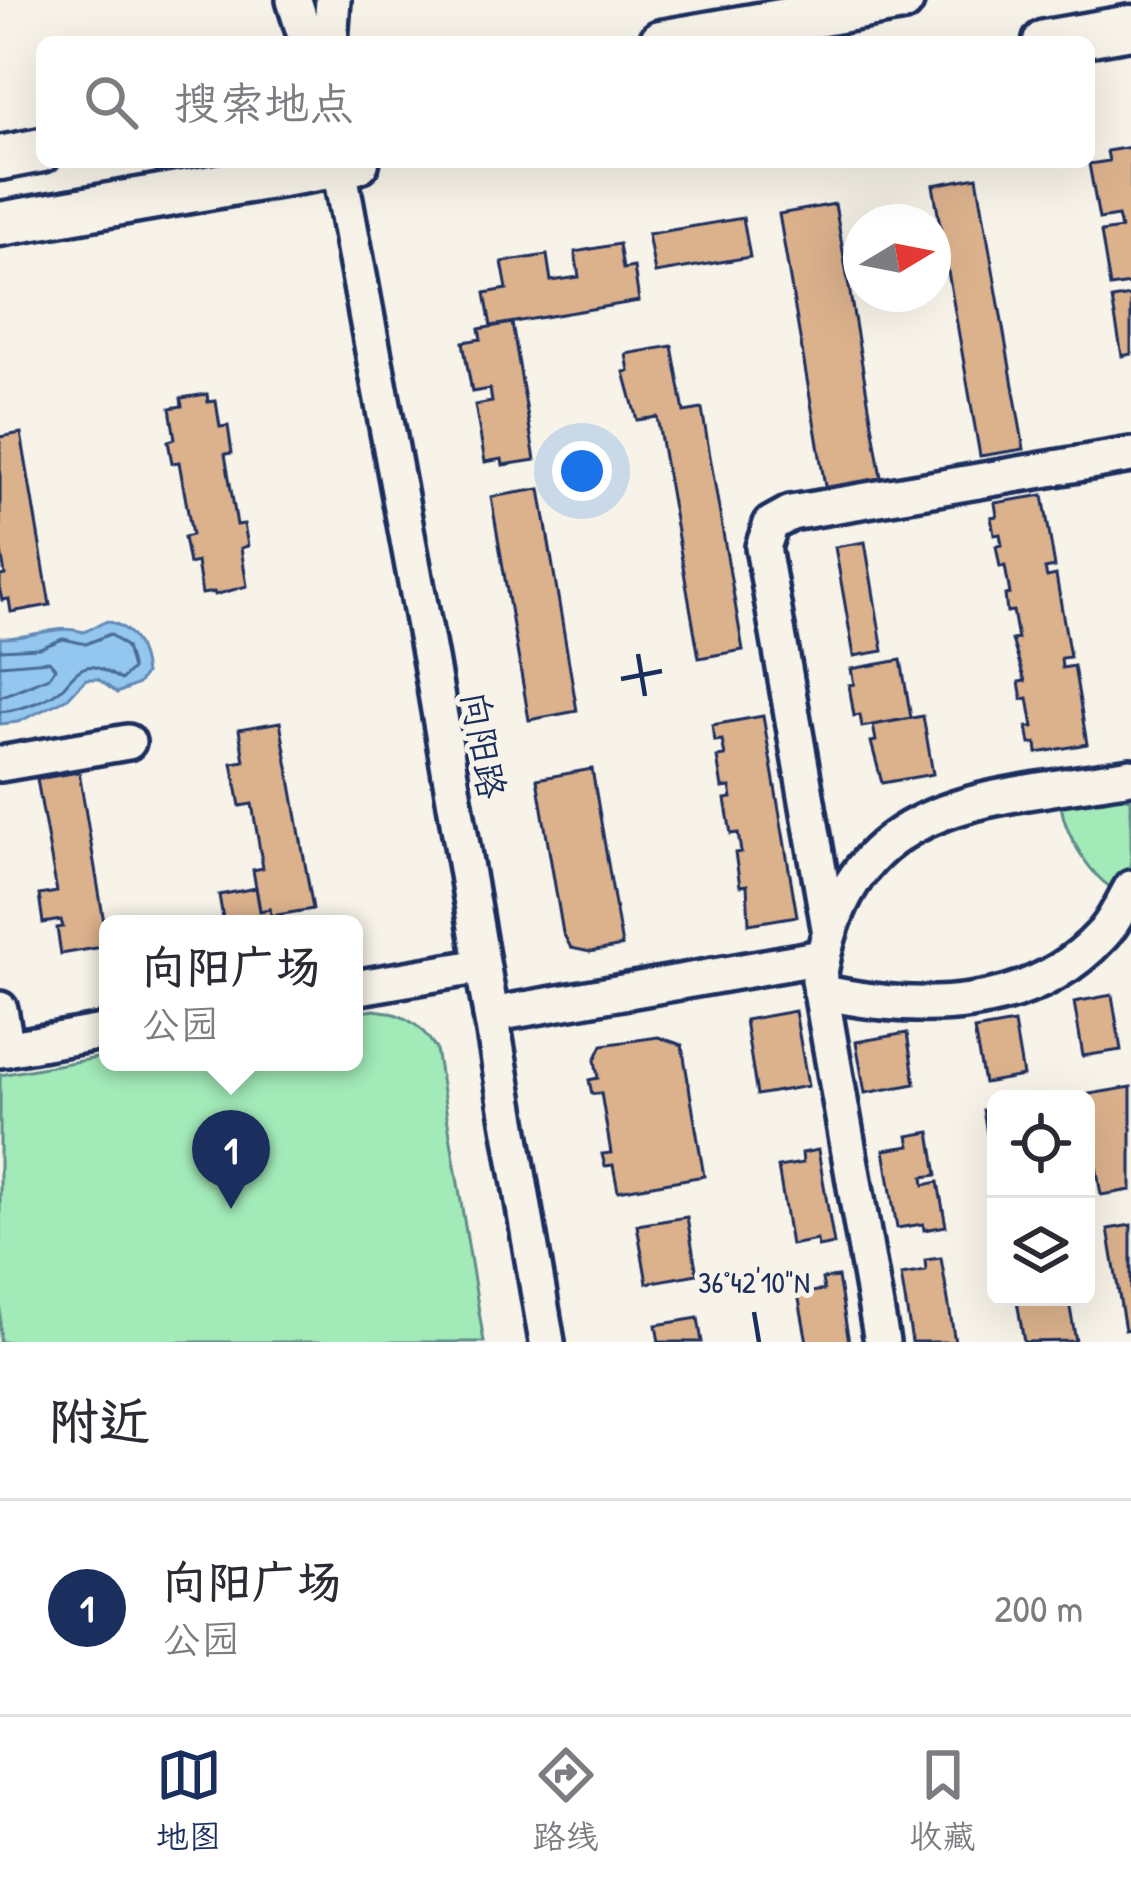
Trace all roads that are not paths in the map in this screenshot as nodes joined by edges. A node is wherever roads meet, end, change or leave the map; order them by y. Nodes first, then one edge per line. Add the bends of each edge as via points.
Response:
1 (294, 0) edge
2 (333, 0) edge
3 (902, 0) edge
4 (1131, 27) edge
5 (306, 36) edge
6 (330, 36) edge
7 (695, 36) edge
8 (1079, 36) edge
9 (36, 151) edge
10 (0, 158) edge
11 (316, 168) edge
12 (345, 168) edge
13 (0, 224) edge
14 (1131, 455) edge
15 (128, 742) dead end
16 (0, 764) edge
17 (1131, 776) edge
18 (1131, 888) edge
19 (826, 943) junction
20 (482, 966) junction
21 (363, 986) edge
22 (821, 992) junction
23 (0, 1009) edge
24 (491, 1015) junction
25 (99, 1033) edge
26 (3, 1049) edge
27 (547, 1342) edge
28 (882, 1342) edge

1 - 5 street
2 - 6 street
3 - 7 main road
4 - 8 main road
9 - 10 main road
11 - 13 main road
12 - 20 street, 向阳路
14 - 19 street via 791,513 771,524 763,547
15 - 16 street
17 - 19 street via 973,803 905,828 880,846 848,890
18 - 22 street via 1104,934 1066,967 985,1001 908,1006
19 - 22 street
19 - 24 street
20 - 21 street
20 - 24 street, 向阳路
22 - 28 street
23 - 26 street
24 - 27 street, 向阳路
25 - 26 street

